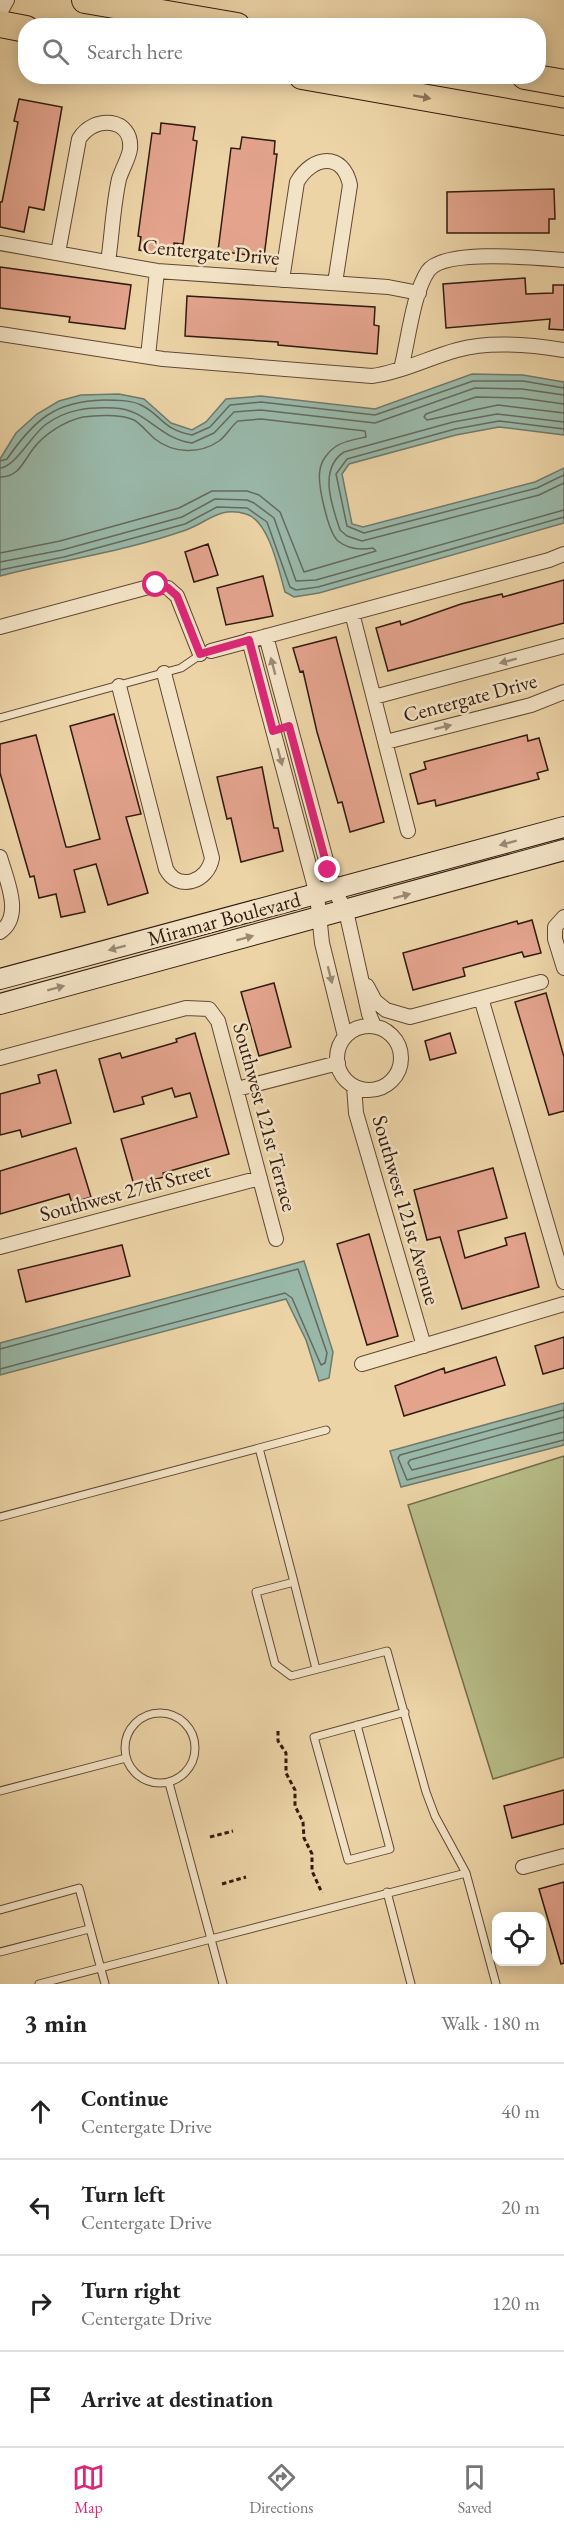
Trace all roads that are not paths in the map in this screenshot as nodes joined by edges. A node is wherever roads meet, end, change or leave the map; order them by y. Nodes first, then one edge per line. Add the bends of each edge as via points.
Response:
1 (7, 0) edge
2 (85, 0) edge
3 (0, 13) edge
4 (190, 18) edge
5 (0, 24) edge
6 (18, 27) edge
7 (546, 80) edge
8 (564, 83) edge
9 (348, 84) edge
10 (564, 122) edge
11 (0, 243) edge
12 (58, 253) junction
13 (564, 261) edge
14 (108, 262) junction
15 (157, 271) junction
16 (282, 280) junction
17 (335, 283) junction
18 (419, 293) junction
19 (0, 334) edge
20 (564, 350) edge
21 (148, 356) junction
22 (401, 369) junction
23 (564, 554) edge
24 (352, 613) junction
25 (0, 627) edge
26 (266, 636) junction
27 (249, 640) junction
28 (564, 646) edge
29 (206, 652) junction
30 (164, 673) junction
31 (119, 686) junction
32 (564, 693) edge
33 (374, 697) junction
34 (0, 718) edge
35 (289, 726) junction
36 (273, 731) junction
37 (386, 742) junction
38 (564, 827) edge
39 (408, 831) dead end
40 (564, 850) edge
41 (0, 857) edge
42 (325, 893) junction
43 (346, 911) junction
44 (319, 918) junction
45 (560, 922) edge
46 (0, 932) edge
47 (564, 968) edge
48 (362, 977) junction
49 (0, 979) edge
50 (541, 982) dead end
51 (481, 998) junction
52 (0, 1004) edge
53 (410, 1017) junction
54 (374, 1026) junction
55 (392, 1035) junction
56 (345, 1036) junction
57 (0, 1058) edge
58 (338, 1063) junction
59 (354, 1086) junction
60 (237, 1089) junction
61 (260, 1178) junction
62 (276, 1239) dead end
63 (0, 1246) edge
64 (564, 1282) edge
65 (564, 1304) edge
66 (424, 1346) junction
67 (362, 1364) dead end
68 (326, 1430) dead end
69 (259, 1448) junction
70 (0, 1517) edge
71 (294, 1582) junction
72 (316, 1669) junction
73 (405, 1712) junction
74 (357, 1725) junction
75 (126, 1758) junction
76 (169, 1783) junction
77 (0, 1791) edge
78 (564, 1856) edge
79 (523, 1867) dead end
80 (466, 1873) junction
81 (387, 1892) junction
82 (0, 1910) edge
83 (89, 1929) junction
84 (211, 1939) junction
85 (0, 1952) edge
86 (100, 1968) junction
87 (39, 1984) edge
88 (105, 1984) edge
89 (223, 1984) edge
90 (411, 1984) edge
91 (496, 1984) edge

1 - 3 street
2 - 4 highway
5 - 6 highway
7 - 8 highway
9 -> 10 highway
11 - 12 street, Centergate Drive
12 - 14 street, Centergate Drive
12 - 14 street via 79,139 94,123 110,122 123,128 130,150 119,181
13 - 18 street via 518,257 453,259 429,270
14 - 15 street, Centergate Drive
15 - 16 street, Centergate Drive
15 - 21 street
16 - 17 street, Centergate Drive
16 - 17 street via 297,182 314,162 327,161 348,174 350,185
17 - 18 street, Centergate Drive
18 - 22 street
19 - 21 street
20 - 22 street via 529,345 459,349
21 - 22 street via 372,376
23 - 24 street
24 - 26 street
24 - 33 street, Centergate Drive
25 - 29 street via 156,585 177,596
26 - 27 street
35 -> 26 street
27 - 29 street
27 - 36 street
28 -> 33 street, Centergate Drive
29 - 30 lane via 189,664
30 - 31 lane
30 - 31 street via 212,858 211,867 191,882 170,877 166,869
31 - 34 lane
37 -> 32 street, Centergate Drive
33 - 37 street, Centergate Drive
35 - 36 street
35 - 42 street
36 -> 42 street
37 - 39 street, Centergate Drive
38 -> 42 street, Miramar Boulevard
43 -> 40 street, Miramar Boulevard
41 - 46 street via 13,910
42 - 43 street
42 - 44 street
42 -> 49 street, Miramar Boulevard
43 - 44 street, Miramar Boulevard
43 - 48 street
52 -> 44 street, Miramar Boulevard
44 -> 56 street
45 - 47 street via 555,939
48 - 53 street via 375,1001 386,1010
48 - 54 street
50 - 51 street
51 - 53 street
51 - 64 street
53 - 55 street
54 - 55 street
54 - 56 street via 353,1030
55 - 59 street via 401,1053 398,1072 383,1086
56 - 58 street
57 - 60 street, Southwest 121st Terrace via 186,1008 209,1009 218,1021
58 - 59 street via 346,1080
58 - 60 street
59 - 66 street, Southwest 121st Avenue via 356,1113
60 - 61 street, Southwest 121st Terrace
61 - 62 street, Southwest 121st Terrace
61 - 63 street, Southwest 27th Street
65 - 66 street
66 - 67 street
68 - 69 lane
69 - 70 lane
69 - 71 lane
71 - 72 lane
71 - 72 lane via 256,1592 275,1664 291,1676
72 - 73 lane via 387,1651
73 - 74 lane
73 - 80 lane via 431,1807
74 - 74 lane via 314,1737 348,1860 390,1849
75 - 76 lane via 147,1782
75 - 76 lane via 127,1735 143,1717 166,1714 178,1718 193,1735 194,1759 189,1770
75 - 77 lane
76 - 84 lane
78 - 79 street
80 - 81 lane
80 - 91 lane
81 - 84 lane
81 - 90 lane
82 - 83 lane via 79,1888
83 - 85 lane
83 - 86 lane
84 - 86 lane
84 - 89 lane
86 - 87 lane
86 - 88 lane

